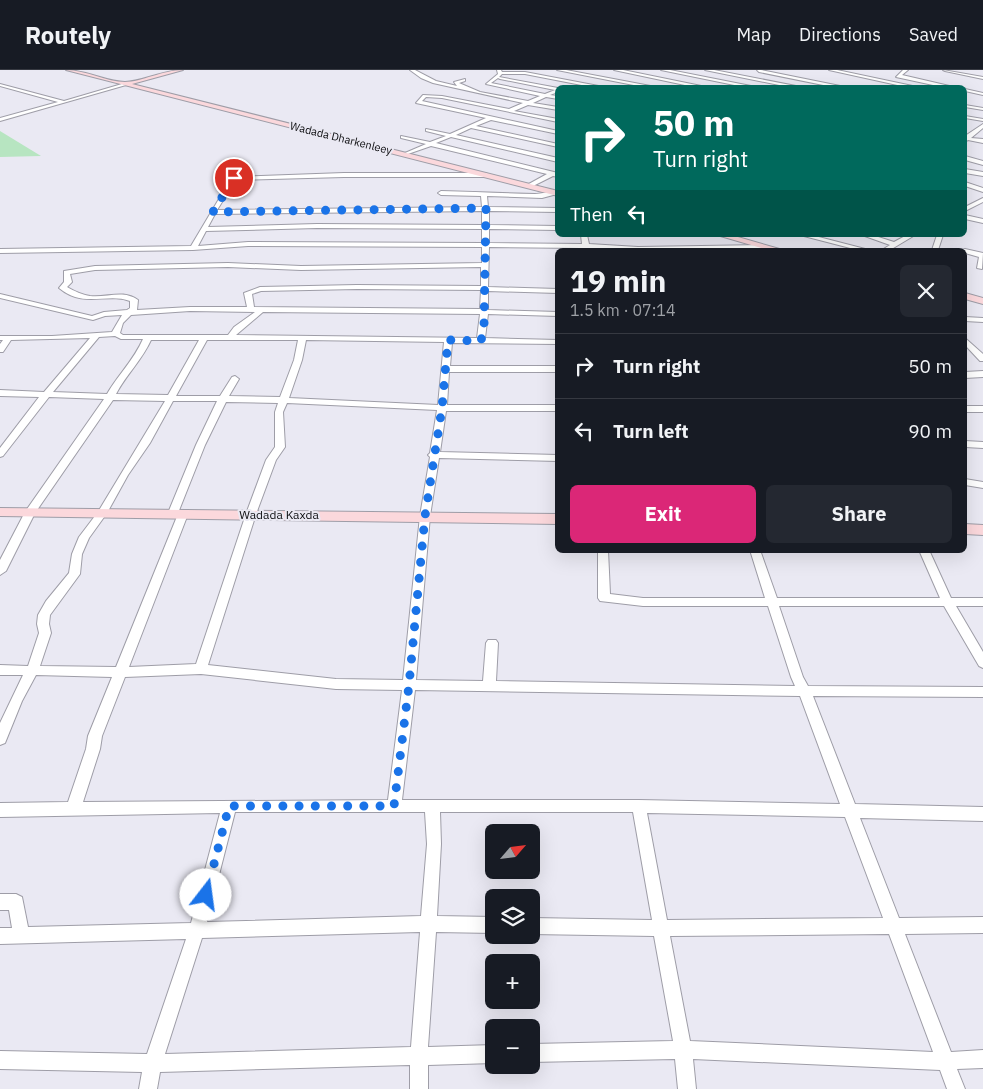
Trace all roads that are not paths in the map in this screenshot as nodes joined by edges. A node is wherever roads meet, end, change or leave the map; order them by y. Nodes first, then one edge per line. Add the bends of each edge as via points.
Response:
1 (69, 70) edge
2 (180, 70) edge
3 (412, 70) edge
4 (559, 70) edge
5 (616, 70) edge
6 (663, 70) edge
7 (707, 70) edge
8 (831, 70) edge
9 (906, 70) edge
10 (945, 70) edge
11 (753, 71) edge
12 (603, 72) dead end
13 (498, 73) edge
14 (593, 76) junction
15 (743, 76) junction
16 (898, 76) junction
17 (983, 78) edge
18 (463, 80) dead end
19 (576, 82) junction
20 (730, 82) junction
21 (887, 82) junction
22 (0, 85) edge
23 (124, 85) junction
24 (570, 85) edge
25 (589, 85) edge
26 (643, 85) edge
27 (693, 85) edge
28 (726, 85) edge
29 (744, 85) edge
30 (789, 85) edge
31 (831, 85) edge
32 (882, 85) edge
33 (904, 85) edge
34 (942, 85) edge
35 (460, 88) junction
36 (555, 88) edge
37 (555, 90) edge
38 (967, 90) edge
39 (983, 94) edge
40 (544, 95) junction
41 (555, 97) edge
42 (63, 102) junction
43 (528, 103) junction
44 (967, 106) edge
45 (555, 108) edge
46 (983, 109) edge
47 (509, 111) junction
48 (967, 117) edge
49 (490, 119) junction
50 (555, 119) edge
51 (0, 120) edge
52 (983, 120) edge
53 (983, 126) edge
54 (470, 128) junction
55 (428, 130) dead end
56 (977, 130) edge
57 (555, 132) edge
58 (450, 136) junction
59 (403, 137) dead end
60 (967, 138) edge
61 (983, 141) edge
62 (428, 144) junction
63 (555, 145) edge
64 (407, 154) junction
65 (555, 159) edge
66 (967, 159) edge
67 (983, 163) edge
68 (967, 171) edge
69 (555, 173) edge
70 (555, 173) edge
71 (983, 174) edge
72 (486, 175) junction
73 (967, 185) edge
74 (529, 186) junction
75 (983, 190) edge
76 (441, 193) dead end
77 (484, 193) junction
78 (555, 193) edge
79 (555, 193) edge
80 (983, 200) edge
81 (486, 208) junction
82 (967, 208) edge
83 (555, 210) edge
84 (213, 212) junction
85 (967, 217) edge
86 (983, 221) edge
87 (486, 227) junction
88 (555, 228) edge
89 (204, 229) junction
90 (728, 237) edge
91 (812, 237) edge
92 (871, 237) edge
93 (908, 237) edge
94 (894, 244) junction
95 (485, 246) junction
96 (764, 247) junction
97 (193, 248) junction
98 (584, 248) edge
99 (698, 248) edge
100 (769, 248) edge
101 (858, 248) edge
102 (888, 248) edge
103 (0, 251) edge
104 (967, 252) edge
105 (983, 256) edge
106 (484, 265) junction
107 (980, 268) dead end
108 (485, 288) junction
109 (555, 291) edge
110 (0, 296) edge
111 (967, 297) edge
112 (983, 301) edge
113 (251, 310) junction
114 (261, 310) junction
115 (483, 312) junction
116 (127, 313) junction
117 (555, 314) edge
118 (967, 319) edge
119 (983, 320) edge
120 (116, 334) junction
121 (96, 336) junction
122 (148, 337) junction
123 (205, 337) junction
124 (231, 337) junction
125 (4, 338) edge
126 (303, 338) junction
127 (448, 340) junction
128 (481, 341) junction
129 (555, 342) edge
130 (967, 344) edge
131 (967, 345) edge
132 (983, 347) edge
133 (0, 350) edge
134 (983, 359) edge
135 (555, 368) edge
136 (446, 369) junction
137 (967, 374) edge
138 (983, 374) edge
139 (235, 379) dead end
140 (0, 393) edge
141 (48, 393) junction
142 (110, 397) junction
143 (171, 398) junction
144 (222, 399) junction
145 (283, 400) junction
146 (442, 408) junction
147 (555, 408) edge
148 (967, 408) edge
149 (983, 409) edge
150 (967, 444) edge
151 (983, 445) edge
152 (0, 454) edge
153 (433, 455) junction
154 (555, 458) edge
155 (967, 482) edge
156 (983, 485) edge
157 (0, 512) edge
158 (30, 512) junction
159 (102, 513) junction
160 (178, 513) junction
161 (251, 514) junction
162 (425, 516) junction
163 (555, 519) edge
164 (967, 529) edge
165 (983, 530) edge
166 (603, 553) edge
167 (757, 553) edge
168 (925, 553) edge
169 (0, 571) edge
170 (947, 601) junction
171 (772, 602) junction
172 (983, 602) edge
173 (492, 643) dead end
174 (983, 663) edge
175 (201, 669) junction
176 (0, 670) edge
177 (32, 671) junction
178 (121, 672) junction
179 (409, 685) junction
180 (489, 686) junction
181 (804, 690) junction
182 (983, 692) edge
183 (0, 739) edge
184 (229, 806) junction
185 (394, 806) junction
186 (432, 806) junction
187 (640, 806) junction
188 (0, 810) edge
189 (73, 810) junction
190 (851, 810) junction
191 (983, 814) edge
192 (0, 902) edge
193 (428, 924) junction
194 (485, 925) edge
195 (983, 925) edge
196 (540, 926) edge
197 (896, 927) junction
198 (660, 928) junction
199 (197, 930) junction
200 (21, 935) junction
201 (0, 936) edge
202 (683, 1050) junction
203 (540, 1053) edge
204 (485, 1054) edge
205 (419, 1056) junction
206 (0, 1060) edge
207 (983, 1060) edge
208 (946, 1061) junction
209 (153, 1063) junction
210 (148, 1089) edge
211 (419, 1089) edge
212 (688, 1089) edge
213 (956, 1089) edge

1 - 23 main road, Wadada Dharkenleey
2 - 23 main road
3 - 35 street via 440,84
4 - 14 street
5 - 27 street
6 - 20 street
7 - 15 street
8 - 21 street
9 - 16 street
10 - 17 street
11 - 15 street
11 - 31 street
12 - 14 street
13 - 19 street via 526,73
13 - 36 street
13 - 40 street via 488,84
14 - 19 street
14 - 26 street
15 - 20 street
15 - 30 street
16 - 21 street
16 - 34 street
18 - 35 street via 456,83
19 - 24 street
19 - 25 street
20 - 28 street
20 - 29 street
21 - 32 street
21 - 33 street
22 - 42 street
23 - 42 street
23 - 64 main road, Wadada Dharkenleey
35 - 43 street
37 - 40 street
38 - 39 street
40 - 41 street
40 - 43 street
42 - 51 street
43 - 45 street
43 - 47 street
44 - 46 street
47 - 49 street
47 - 49 street via 433,96 425,96 418,102
47 - 50 street
48 - 52 street
49 - 54 street
49 - 57 street
53 - 56 street
54 - 58 street
54 - 63 street
55 - 58 street
58 - 62 street
58 - 65 street
59 - 62 street
60 - 61 street
62 - 64 street
62 - 69 street
64 - 72 main road, Wadada Dharkenleey
66 - 67 street
68 - 71 street
70 - 74 street
72 - 74 main road, Wadada Dharkenleey
72 - 84 street via 234,178
73 - 75 street
74 - 78 main road, Wadada Dharkenleey
76 - 77 street
77 - 79 street via 542,196
77 - 81 street
80 - 82 street
81 - 83 street
81 - 84 street
81 - 87 street
84 - 89 street
85 - 86 street
87 - 88 street
87 - 89 street
87 - 95 street
89 - 97 street
90 - 96 main road
91 - 101 street
92 - 94 street
93 - 94 street
94 - 102 street
95 - 97 street via 248,244
95 - 98 street
95 - 106 street
96 - 99 street
96 - 100 main road
97 - 103 street
104 - 105 street
105 - 107 street
106 - 108 street
106 - 116 street via 302,268 228,265 96,268 66,272 68,282 62,288 90,298 126,296 135,304 134,309
108 - 109 street
108 - 113 street via 357,286 260,289 248,293
108 - 115 street
110 - 116 street via 93,318
111 - 112 main road
113 - 114 street
113 - 116 street
114 - 115 street
114 - 124 street via 237,327
115 - 117 street
115 - 128 street
116 - 120 street
118 - 119 street
120 - 121 street
120 - 122 street via 121,337
121 - 125 street
121 - 141 street
122 - 123 street
122 - 142 street via 140,355
123 - 124 street
123 - 143 street
124 - 126 street
125 - 133 street
126 - 127 street
126 - 145 street
127 - 128 street
127 - 136 street
128 - 129 street
130 - 132 street
131 - 134 street
135 - 136 street
136 - 146 street
137 - 138 street
139 - 144 street
140 - 141 street
141 - 142 street
141 - 152 street
142 - 143 street
142 - 158 street
143 - 144 street
143 - 159 street
144 - 145 street
144 - 160 street via 207,430
145 - 146 street
145 - 161 street via 279,412 280,447 271,460
146 - 147 street
146 - 153 street
148 - 149 street
150 - 151 street
153 - 154 street
153 - 162 street
155 - 156 street
157 - 158 main road, Wadada Kaxda
158 - 159 main road, Wadada Kaxda
158 - 169 street
159 - 160 main road, Wadada Kaxda
159 - 177 street via 80,544 74,574 44,615 45,633
160 - 161 main road, Wadada Kaxda
160 - 178 street
161 - 162 main road, Wadada Kaxda
161 - 175 street
162 - 163 main road, Wadada Kaxda
162 - 179 street
164 - 165 main road
166 - 171 street via 604,598 643,602
167 - 171 street
168 - 170 street
170 - 171 street
170 - 172 street
170 - 174 street
171 - 181 street via 796,677
173 - 180 street
175 - 178 street
175 - 179 street via 336,684
176 - 177 street
177 - 178 street
177 - 183 street
178 - 189 street via 95,736
179 - 180 street
179 - 185 street
180 - 181 street
181 - 182 street
181 - 190 street
184 - 185 street
184 - 189 street
184 - 199 street
185 - 186 street
186 - 187 street
186 - 193 street via 434,844
187 - 190 street
187 - 198 street
188 - 189 street
190 - 191 street
190 - 197 street
192 - 200 street via 16,902
193 - 194 street
193 - 199 street
193 - 205 street
195 - 197 street
196 - 198 street
197 - 198 street
197 - 208 street
198 - 202 street
199 - 200 street
199 - 209 street
200 - 201 street
202 - 203 street
202 - 208 street
202 - 212 street
204 - 205 street
205 - 209 street
205 - 211 street
206 - 209 street
207 - 208 street
208 - 213 street
209 - 210 street

